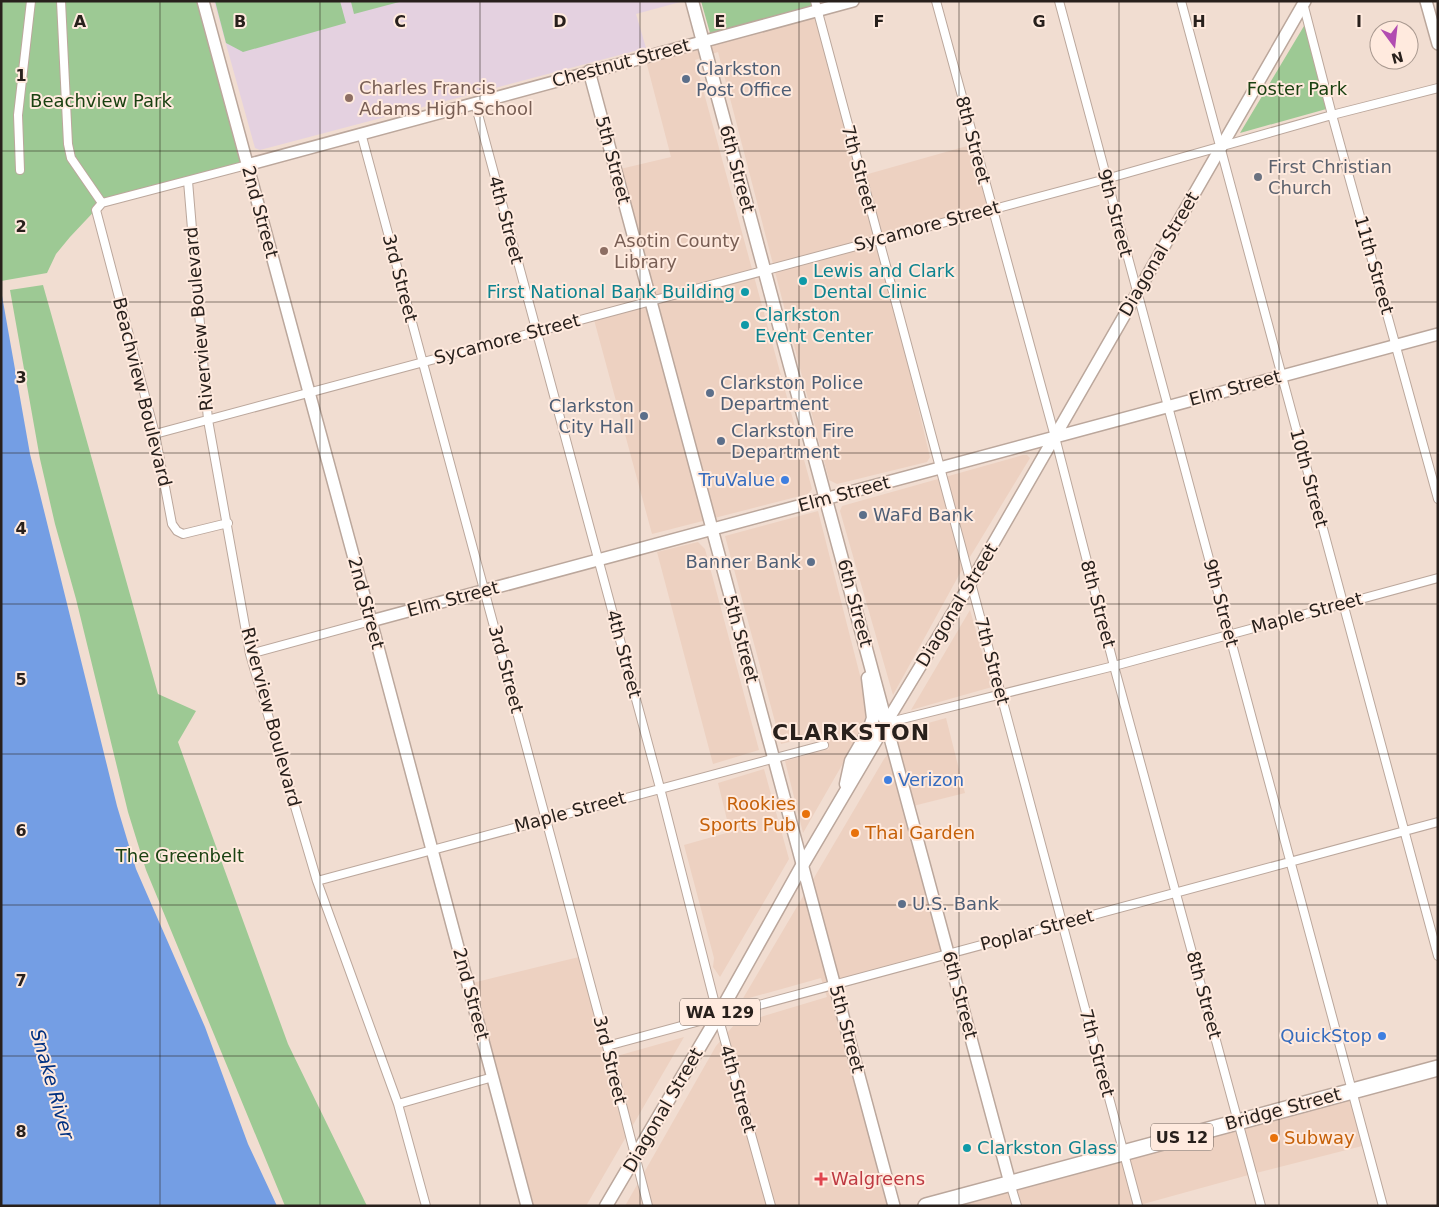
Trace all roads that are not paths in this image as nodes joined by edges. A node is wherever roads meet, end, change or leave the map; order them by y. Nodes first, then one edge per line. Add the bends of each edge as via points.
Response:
1 (31, 1) edge
2 (62, 1) edge
3 (203, 1) edge
4 (692, 1) edge
5 (853, 1) edge
6 (936, 1) edge
7 (1059, 1) edge
8 (1181, 1) edge
9 (1426, 1) edge
10 (1303, 2) edge
11 (816, 6) edge
12 (703, 42) junction
13 (1438, 44) edge
14 (589, 71) junction
15 (1438, 88) edge
16 (475, 103) junction
17 (1332, 115) junction
18 (361, 133) junction
19 (1221, 146) junction
20 (247, 165) junction
21 (20, 170) dead end
22 (1106, 179) junction
23 (188, 181) junction
24 (102, 203) junction
25 (992, 209) junction
26 (878, 240) junction
27 (764, 270) junction
28 (1137, 293) junction
29 (651, 300) junction
30 (535, 331) junction
31 (1438, 334) edge
32 (1396, 345) junction
33 (423, 362) junction
34 (1282, 376) junction
35 (309, 392) junction
36 (1168, 406) junction
37 (208, 420) junction
38 (155, 434) junction
39 (1055, 437) junction
40 (940, 468) junction
41 (827, 499) junction
42 (1438, 499) edge
43 (228, 523) junction
44 (712, 529) junction
45 (598, 560) junction
46 (1438, 578) edge
47 (970, 584) junction
48 (484, 591) junction
49 (1343, 604) junction
50 (371, 621) junction
51 (1230, 634) junction
52 (250, 654) junction
53 (1114, 666) junction
54 (873, 673) junction
55 (1001, 694) junction
56 (886, 723) junction
57 (824, 745) dead end
58 (773, 758) junction
59 (660, 788) junction
60 (843, 797) junction
61 (546, 819) junction
62 (1438, 822) edge
63 (1404, 831) junction
64 (432, 850) junction
65 (1291, 862) junction
66 (803, 864) junction
67 (316, 881) junction
68 (1176, 892) junction
69 (1063, 924) junction
70 (949, 954) junction
71 (1438, 956) edge
72 (836, 986) junction
73 (718, 1016) junction
74 (607, 1046) junction
75 (1438, 1068) edge
76 (493, 1077) junction
77 (1352, 1091) junction
78 (398, 1104) junction
79 (1238, 1121) junction
80 (1124, 1153) junction
81 (635, 1159) junction
82 (1010, 1183) junction
83 (426, 1206) edge
84 (527, 1206) edge
85 (606, 1206) edge
86 (648, 1206) edge
87 (771, 1206) edge
88 (894, 1206) edge
89 (926, 1206) edge
90 (1017, 1206) edge
91 (1138, 1206) edge
92 (1261, 1206) edge
93 (1383, 1206) edge

1 - 21 street via 18,115
2 - 24 street via 68,144 71,158
3 - 20 street, 2nd Street
4 - 12 main road, 6th Street / WA 129
5 - 11 street, Chestnut Street
6 - 25 street, 8th Street
7 - 22 street, 9th Street
8 - 19 street, 10th Street
9 - 13 street
10 - 17 street, 11th Street
10 - 19 street, Diagonal Street
11 - 12 street, Chestnut Street
11 - 26 street, 7th Street
12 - 14 street, Chestnut Street
12 - 27 main road, 6th Street / WA 129
14 - 16 street, Chestnut Street
14 - 29 street, 5th Street
15 - 17 street, Sycamore Street
16 - 18 street, Chestnut Street
16 - 30 street, 4th Street
17 - 19 street, Sycamore Street
17 - 32 street, 11th Street
18 - 20 street, Chestnut Street
18 - 33 street, 3rd Street
19 - 22 street, Sycamore Street
19 - 28 street, Diagonal Street
19 - 34 street, 10th Street
20 - 23 street, Chestnut Street
20 - 35 street, 2nd Street
22 - 25 street, Sycamore Street
22 - 28 street, 9th Street
23 - 24 street, Chestnut Street
23 - 37 street, Riverview Boulevard
24 - 38 street, Beachview Boulevard via 96,210
25 - 26 street, Sycamore Street
25 - 39 street, 8th Street
26 - 27 street, Sycamore Street
26 - 40 street, 7th Street
27 - 29 street, Sycamore Street
27 - 41 main road, 6th Street / WA 129
28 - 36 street, 9th Street
28 - 39 street, Diagonal Street
29 - 30 street, Sycamore Street
29 - 44 street, 5th Street
30 - 33 street, Sycamore Street
30 - 45 street, 4th Street
31 - 32 street, Elm Street
32 - 34 street, Elm Street
32 - 42 street, 11th Street
33 - 35 street, Sycamore Street
33 - 48 street, 3rd Street
34 - 36 street, Elm Street
34 - 49 street, 10th Street
35 - 37 street, Sycamore Street
35 - 50 street, 2nd Street
36 - 39 street, Elm Street
36 - 51 street, 9th Street
37 - 38 street, Sycamore Street
37 - 43 street, Riverview Boulevard
38 - 43 street, Beachview Boulevard via 172,524 177,531 183,534
39 - 40 street, Elm Street
39 - 47 street, Diagonal Street
39 - 53 street, 8th Street
40 - 41 street, Elm Street
40 - 47 street, 7th Street
41 - 44 street, Elm Street
41 - 54 main road, 6th Street / WA 129
43 - 52 street, Riverview Boulevard
44 - 45 street, Elm Street
44 - 58 street, 5th Street
45 - 48 street, Elm Street
45 - 59 street, 4th Street
46 - 49 street, Maple Street
47 - 55 street, 7th Street
47 - 56 street, Diagonal Street
48 - 50 street, Elm Street
48 - 61 street, 3rd Street
49 - 51 street, Maple Street
49 - 63 street, 10th Street
50 - 52 street, Elm Street
50 - 64 street, 2nd Street
51 - 53 street, Maple Street
51 - 65 street, 9th Street
52 - 67 street, Riverview Boulevard
53 - 55 street, Maple Street
53 - 68 street, 8th Street
54 - 56 main road, 6th Street / WA 129
54 - 60 main road, WA 129 via 868,678 873,718 851,761
55 - 56 street, Maple Street
55 - 69 street, 7th Street
56 - 60 main road, Diagonal Street / WA 129
56 - 70 street, 6th Street
57 - 58 street, Maple Street
58 - 59 street, Maple Street
58 - 66 street, 5th Street
59 - 61 street, Maple Street
59 - 73 street, 4th Street
60 - 66 main road, Diagonal Street / WA 129
61 - 64 street, Maple Street
61 - 74 street, 3rd Street
62 - 63 street, Poplar Street
63 - 65 street, Poplar Street
63 - 71 street, 10th Street
64 - 67 street, Maple Street
64 - 76 street, 2nd Street
65 - 68 street, Poplar Street
65 - 77 street, 9th Street
66 - 72 street, 5th Street
66 - 73 main road, Diagonal Street / WA 129
67 - 78 street, Riverview Boulevard
68 - 69 street, Poplar Street
68 - 79 street, 8th Street
69 - 70 street, Poplar Street
69 - 80 street, 7th Street
70 - 72 street, Poplar Street
70 - 82 street, 6th Street
72 - 73 street, Poplar Street
72 - 88 street, 5th Street
73 - 74 street, Poplar Street
73 - 81 main road, Diagonal Street / WA 129
73 - 87 street, 4th Street
74 - 81 street, 3rd Street
75 - 77 highway, Bridge Street / US 12
76 - 78 street
76 - 84 street, 2nd Street
77 - 79 highway, Bridge Street / US 12
77 - 93 street, 9th Street
78 - 83 street, Riverview Boulevard
79 - 80 highway, Bridge Street / US 12
79 - 92 street, 8th Street
80 - 82 highway, Bridge Street / US 12
80 - 91 street, 7th Street
81 - 85 main road, Diagonal Street / WA 129
81 - 86 street, 3rd Street
82 - 89 highway, Bridge Street / US 12
82 - 90 street, 6th Street

